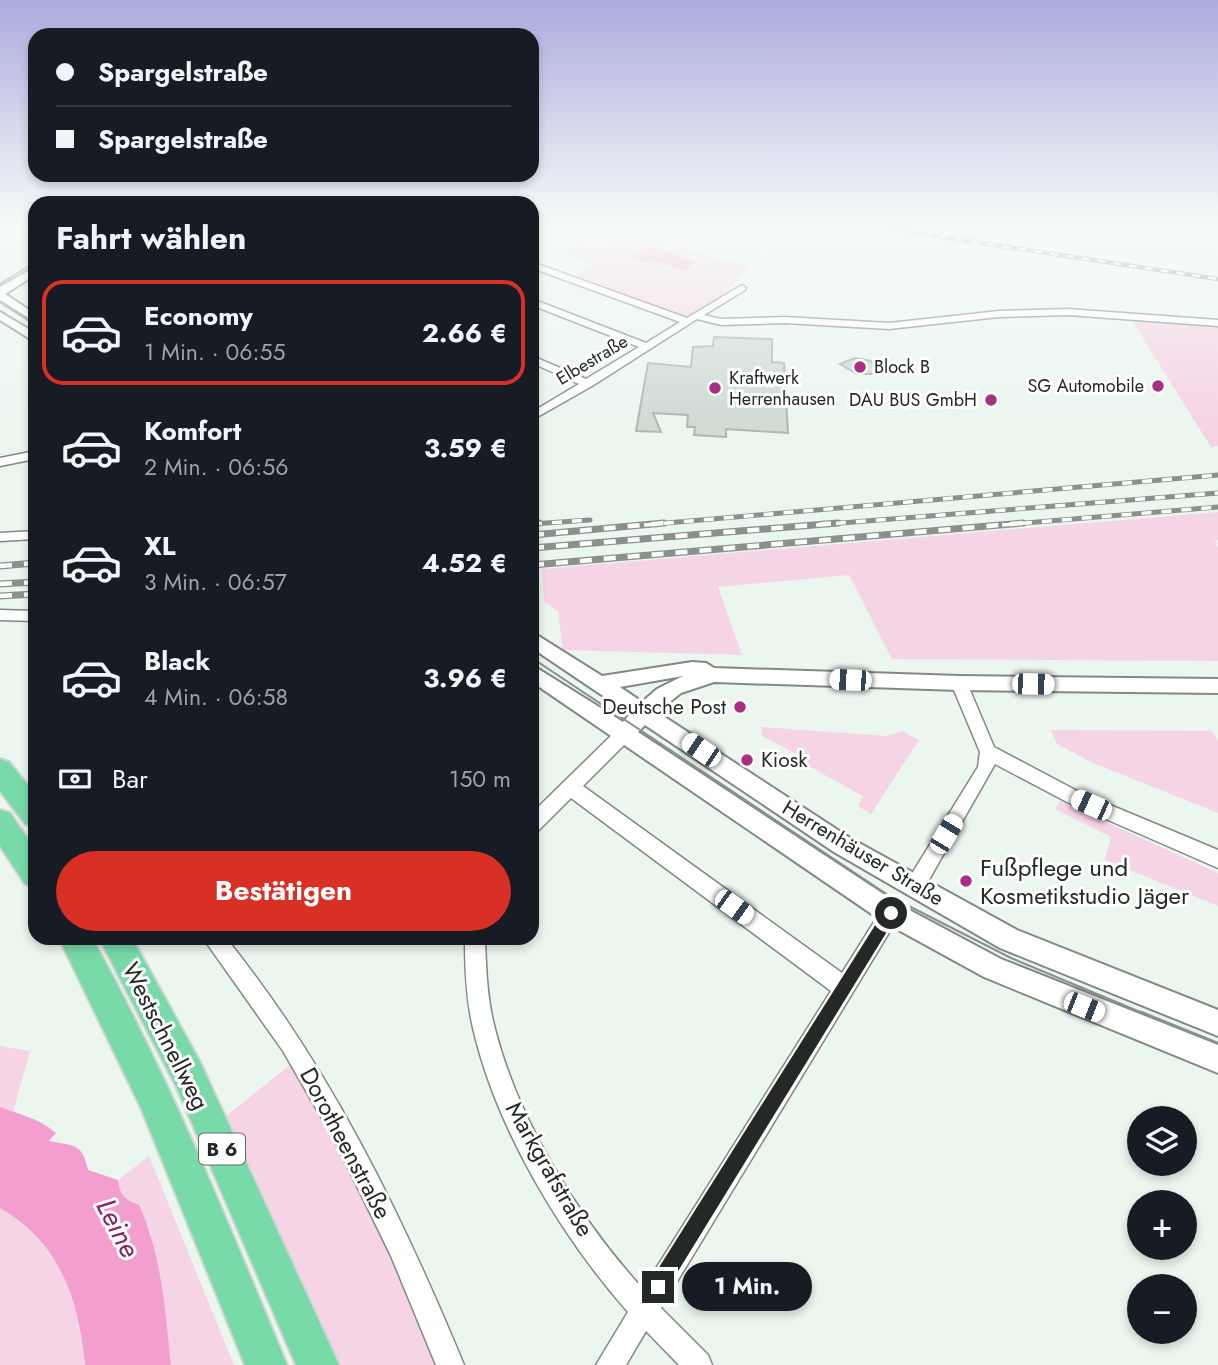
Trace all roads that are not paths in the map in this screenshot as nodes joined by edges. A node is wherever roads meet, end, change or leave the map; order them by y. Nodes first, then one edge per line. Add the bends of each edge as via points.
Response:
1 (609, 291) edge
2 (738, 291) edge
3 (0, 294) edge
4 (539, 305) edge
5 (28, 314) edge
6 (0, 315) edge
7 (694, 319) junction
8 (1218, 323) edge
9 (28, 333) edge
10 (648, 347) junction
11 (539, 362) edge
12 (588, 384) junction
13 (539, 413) edge
14 (28, 456) edge
15 (0, 462) edge
16 (28, 535) edge
17 (0, 537) edge
18 (0, 615) edge
19 (28, 616) edge
20 (539, 643) edge
21 (727, 674) junction
22 (539, 677) edge
23 (601, 683) junction
24 (959, 683) junction
25 (1218, 686) edge
26 (645, 713) junction
27 (625, 733) junction
28 (988, 752) junction
29 (0, 770) edge
30 (570, 787) junction
31 (28, 806) edge
32 (539, 818) edge
33 (0, 822) edge
34 (1218, 859) edge
35 (28, 864) edge
36 (915, 886) junction
37 (891, 913) junction
38 (79, 945) edge
39 (119, 945) edge
40 (219, 945) edge
41 (474, 945) edge
42 (844, 988) junction
43 (1218, 1023) edge
44 (1218, 1059) edge
45 (645, 1308) junction
46 (266, 1365) edge
47 (318, 1365) edge
48 (450, 1365) edge
49 (610, 1365) edge
50 (698, 1365) edge

1 - 7 street
2 - 7 street, Elbestraße
3 - 5 street
4 - 10 street
6 - 9 street
7 - 8 street via 889,326 1068,312
7 - 10 street, Elbestraße
10 - 12 street, Elbestraße
11 - 12 street
12 - 13 street, Elbestraße
14 - 15 street
16 - 17 street
18 - 19 street
20 - 23 street, Herrenhäuser Straße
21 - 23 street via 676,668
21 - 24 street
21 - 26 street via 679,683
22 - 27 street, Herrenhäuser Straße
23 - 26 street, Herrenhäuser Straße
24 - 25 street
24 - 28 street
26 - 27 street
26 - 36 street, Herrenhäuser Straße via 842,845
27 - 30 street
27 - 37 street, Herrenhäuser Straße
28 - 34 street via 1073,797
28 - 36 street via 986,768
29 - 31 highway
30 - 32 street
30 - 42 street
33 - 35 highway
36 - 43 street, Herrenhäuser Straße via 1009,939
37 - 42 street
37 - 44 street, Herrenhäuser Straße via 993,968
38 - 46 highway, Westschnellweg / B 6 via 156,1097
39 - 47 highway, Westschnellweg / B 6 via 188,1074
40 - 48 street, Dorotheenstraße via 300,1057 336,1119 383,1210
41 - 45 street, Markgrafstraße via 481,1021 501,1083 573,1217 619,1282
42 - 45 street
45 - 49 street
45 - 50 street, Markgrafstraße

